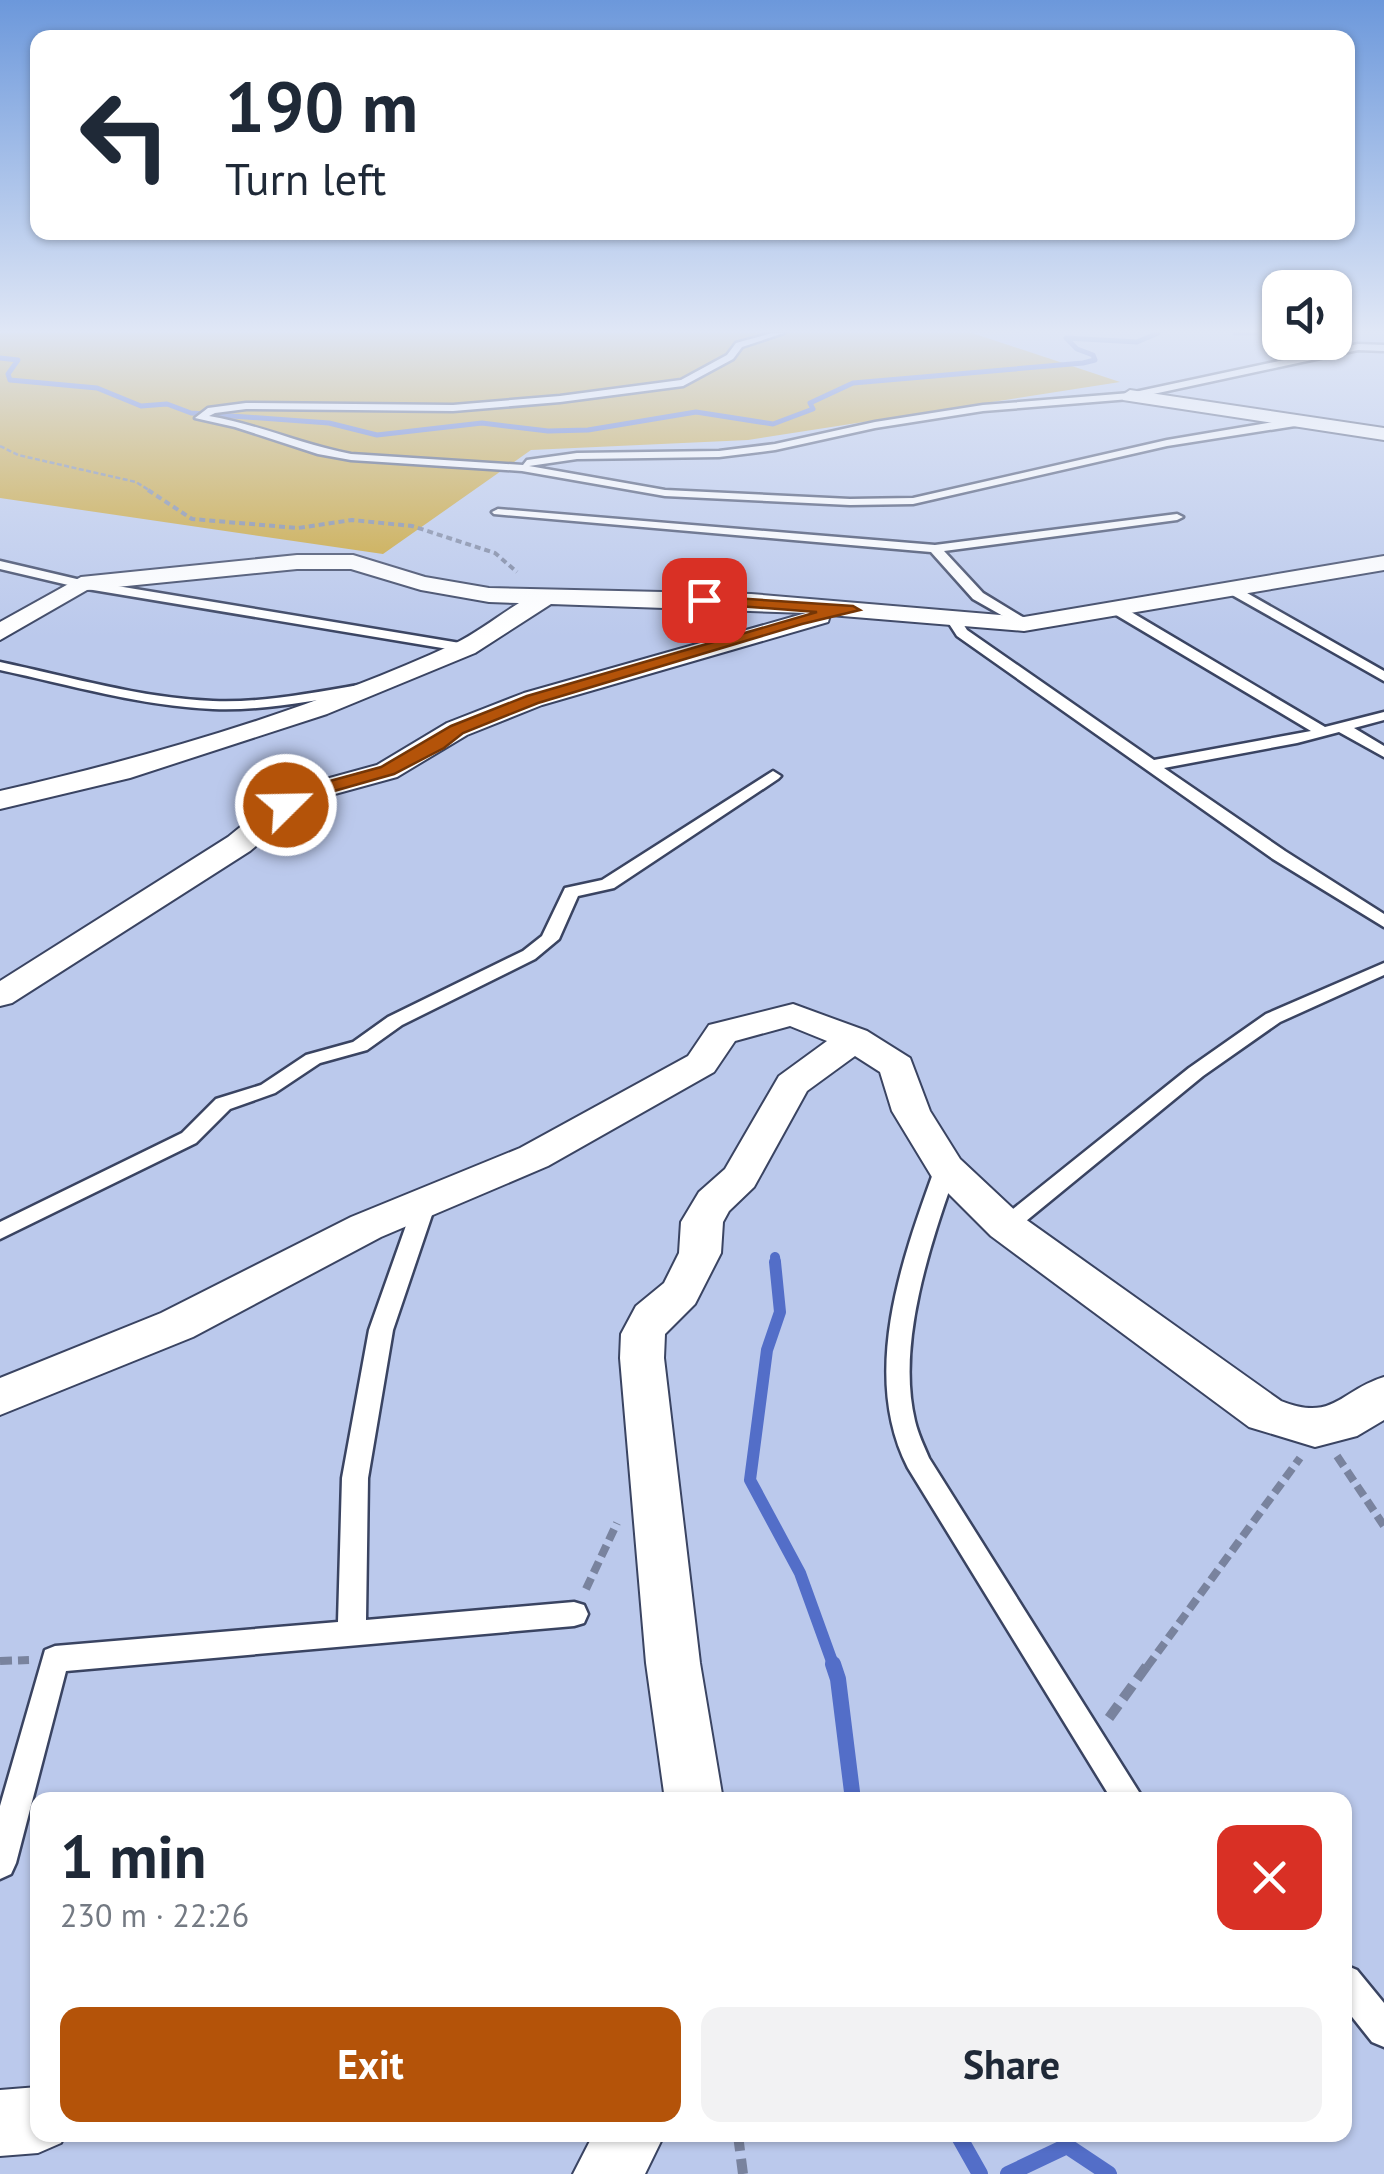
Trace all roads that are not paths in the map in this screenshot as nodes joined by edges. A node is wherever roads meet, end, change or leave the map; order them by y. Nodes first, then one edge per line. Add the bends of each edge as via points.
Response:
1 (269, 434) edge
2 (837, 434) edge
3 (1214, 434) edge
4 (522, 468) junction
5 (498, 512) dead end
6 (1177, 517) dead end
7 (934, 549) junction
8 (1384, 563) edge
9 (0, 565) edge
10 (81, 584) junction
11 (1229, 588) junction
12 (543, 598) junction
13 (1116, 609) junction
14 (853, 610) junction
15 (953, 620) junction
16 (1024, 624) junction
17 (0, 634) edge
18 (466, 648) junction
19 (0, 666) edge
20 (1384, 677) edge
21 (366, 688) junction
22 (1384, 716) edge
23 (1341, 727) junction
24 (1323, 732) junction
25 (1384, 752) edge
26 (1154, 765) junction
27 (772, 776) dead end
28 (0, 800) edge
29 (1384, 922) edge
30 (1384, 968) edge
31 (0, 996) edge
32 (854, 1039) junction
33 (946, 1168) junction
34 (426, 1202) junction
35 (1006, 1226) junction
36 (0, 1232) edge
37 (1384, 1395) edge
38 (0, 1397) edge
39 (574, 1614) road end
40 (352, 1633) junction
41 (693, 1792) edge
42 (1124, 1792) edge
43 (0, 1863) edge
44 (1352, 1991) edge
45 (1384, 2030) edge
46 (30, 2121) edge
47 (0, 2123) edge
48 (628, 2142) edge
49 (607, 2174) edge

1 - 4 lane via 322,452
2 - 4 lane via 756,449 577,456
3 - 4 lane via 913,500 665,493
5 - 7 lane
6 - 7 lane
7 - 16 lane via 978,596
8 - 11 street
9 - 10 lane
10 - 12 street via 328,561 458,591
10 - 17 street
10 - 18 lane
11 - 13 street
11 - 20 lane
12 - 14 street via 728,600
12 - 18 street
13 - 16 street
13 - 24 lane
14 - 15 street
14 - 31 street via 533,700 457,729 388,771 314,791
15 - 16 street
15 - 26 lane via 962,634
18 - 21 street
19 - 21 lane via 211,706
21 - 28 street via 188,752
22 - 23 lane
23 - 24 lane
23 - 25 lane
24 - 26 lane
26 - 29 lane
27 - 36 lane via 608,884 571,892 550,939 529,955 360,1046 313,1059 268,1088 223,1104 189,1138
30 - 35 lane via 1273,1018
32 - 33 street via 898,1066 911,1110
32 - 34 street via 794,1016 722,1033 701,1064 534,1157
32 - 41 street via 792,1084 740,1178 702,1222 700,1253 680,1293 643,1334 673,1663
33 - 35 street
33 - 42 lane via 911,1283 902,1416 917,1460
34 - 38 street via 177,1325
34 - 40 lane via 381,1330 355,1478
35 - 37 street via 1265,1414 1319,1429 1344,1425
39 - 40 lane
40 - 43 lane via 55,1659
44 - 45 lane
46 - 47 street
48 - 49 street

